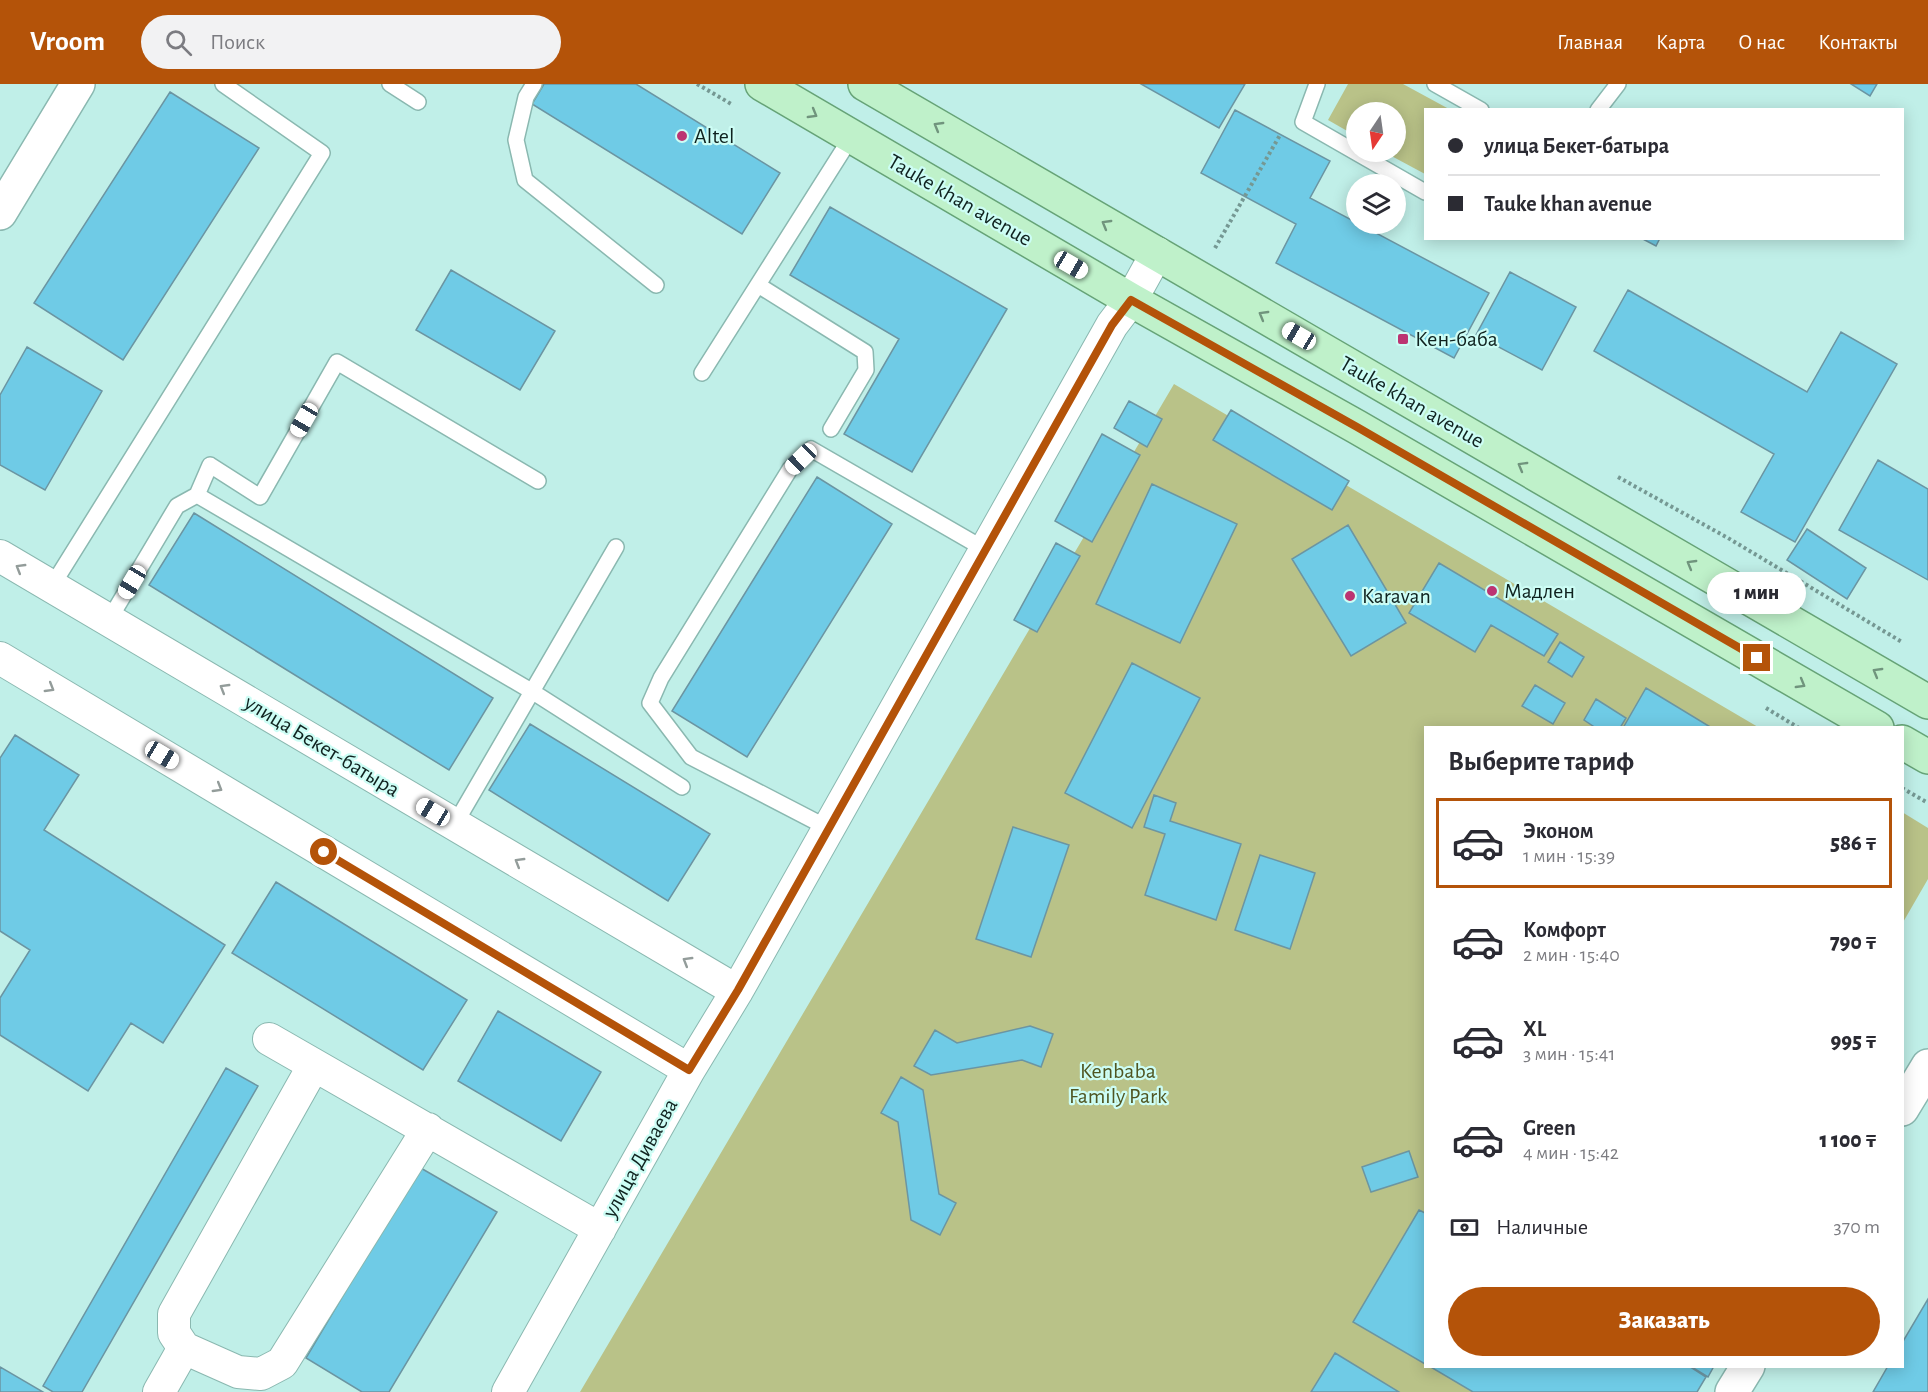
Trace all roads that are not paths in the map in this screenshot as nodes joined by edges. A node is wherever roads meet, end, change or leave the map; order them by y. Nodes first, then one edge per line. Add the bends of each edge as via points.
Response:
1 (78, 84) edge
2 (223, 84) edge
3 (390, 84) edge
4 (534, 84) edge
5 (762, 84) edge
6 (865, 84) edge
7 (1317, 84) edge
8 (1435, 84) edge
9 (1618, 84) edge
10 (418, 102) dead end
11 (1477, 108) edge
12 (1600, 108) edge
13 (852, 136) junction
14 (1424, 191) edge
15 (0, 213) edge
16 (1157, 254) junction
17 (656, 285) dead end
18 (758, 285) junction
19 (1131, 300) junction
20 (702, 374) dead end
21 (831, 429) dead end
22 (538, 481) dead end
23 (197, 495) junction
24 (616, 547) dead end
25 (986, 550) junction
26 (0, 556) edge
27 (52, 586) junction
28 (109, 620) junction
29 (0, 658) edge
30 (532, 692) junction
31 (1928, 702) edge
32 (1874, 726) edge
33 (1904, 743) edge
34 (1928, 757) edge
35 (682, 787) dead end
36 (455, 824) junction
37 (828, 828) junction
38 (738, 990) junction
39 (269, 1039) dead end
40 (314, 1065) junction
41 (1928, 1066) edge
42 (689, 1070) junction
43 (1904, 1106) edge
44 (428, 1130) junction
45 (600, 1229) junction
46 (184, 1348) junction
47 (1747, 1368) edge
48 (159, 1392) edge
49 (508, 1392) edge
50 (1732, 1392) edge

1 - 15 street
2 - 27 lane via 322,153
3 - 10 lane
4 - 17 lane via 526,97 516,140 525,180
5 -> 13 main road, Tauke khan avenue
16 -> 6 main road, Tauke khan avenue
7 - 14 lane via 1303,122
8 - 11 lane
9 - 12 lane
13 - 18 lane
13 - 19 main road, Tauke khan avenue
16 - 19 street, улица Диваева
31 -> 16 main road, Tauke khan avenue
18 - 20 lane
18 - 21 lane via 865,352 866,370
19 - 25 street, улица Диваева via 1112,325
19 -> 32 main road, Tauke khan avenue
22 - 23 lane via 337,362 260,497 210,465
23 - 28 lane via 177,506
23 - 30 lane
24 - 30 lane
25 - 37 street, улица Диваева
25 - 37 lane via 812,449 790,469 662,678 650,703 691,757
27 -> 26 street, улица Бекет-батыра
27 - 28 street, улица Бекет-батыра
36 -> 28 street, улица Бекет-батыра
29 -> 42 street
30 - 35 lane
30 - 36 lane
33 - 34 main road
38 -> 36 street, улица Бекет-батыра
37 - 38 street, улица Диваева
38 - 42 street, улица Диваева
39 - 40 street
40 - 44 street
40 - 46 street via 174,1314 174,1333
41 - 43 street
42 - 45 street, улица Диваева
44 - 45 street
44 - 46 street via 282,1363 261,1374 237,1372
45 - 49 street, улица Диваева
46 - 48 street
47 - 50 street

